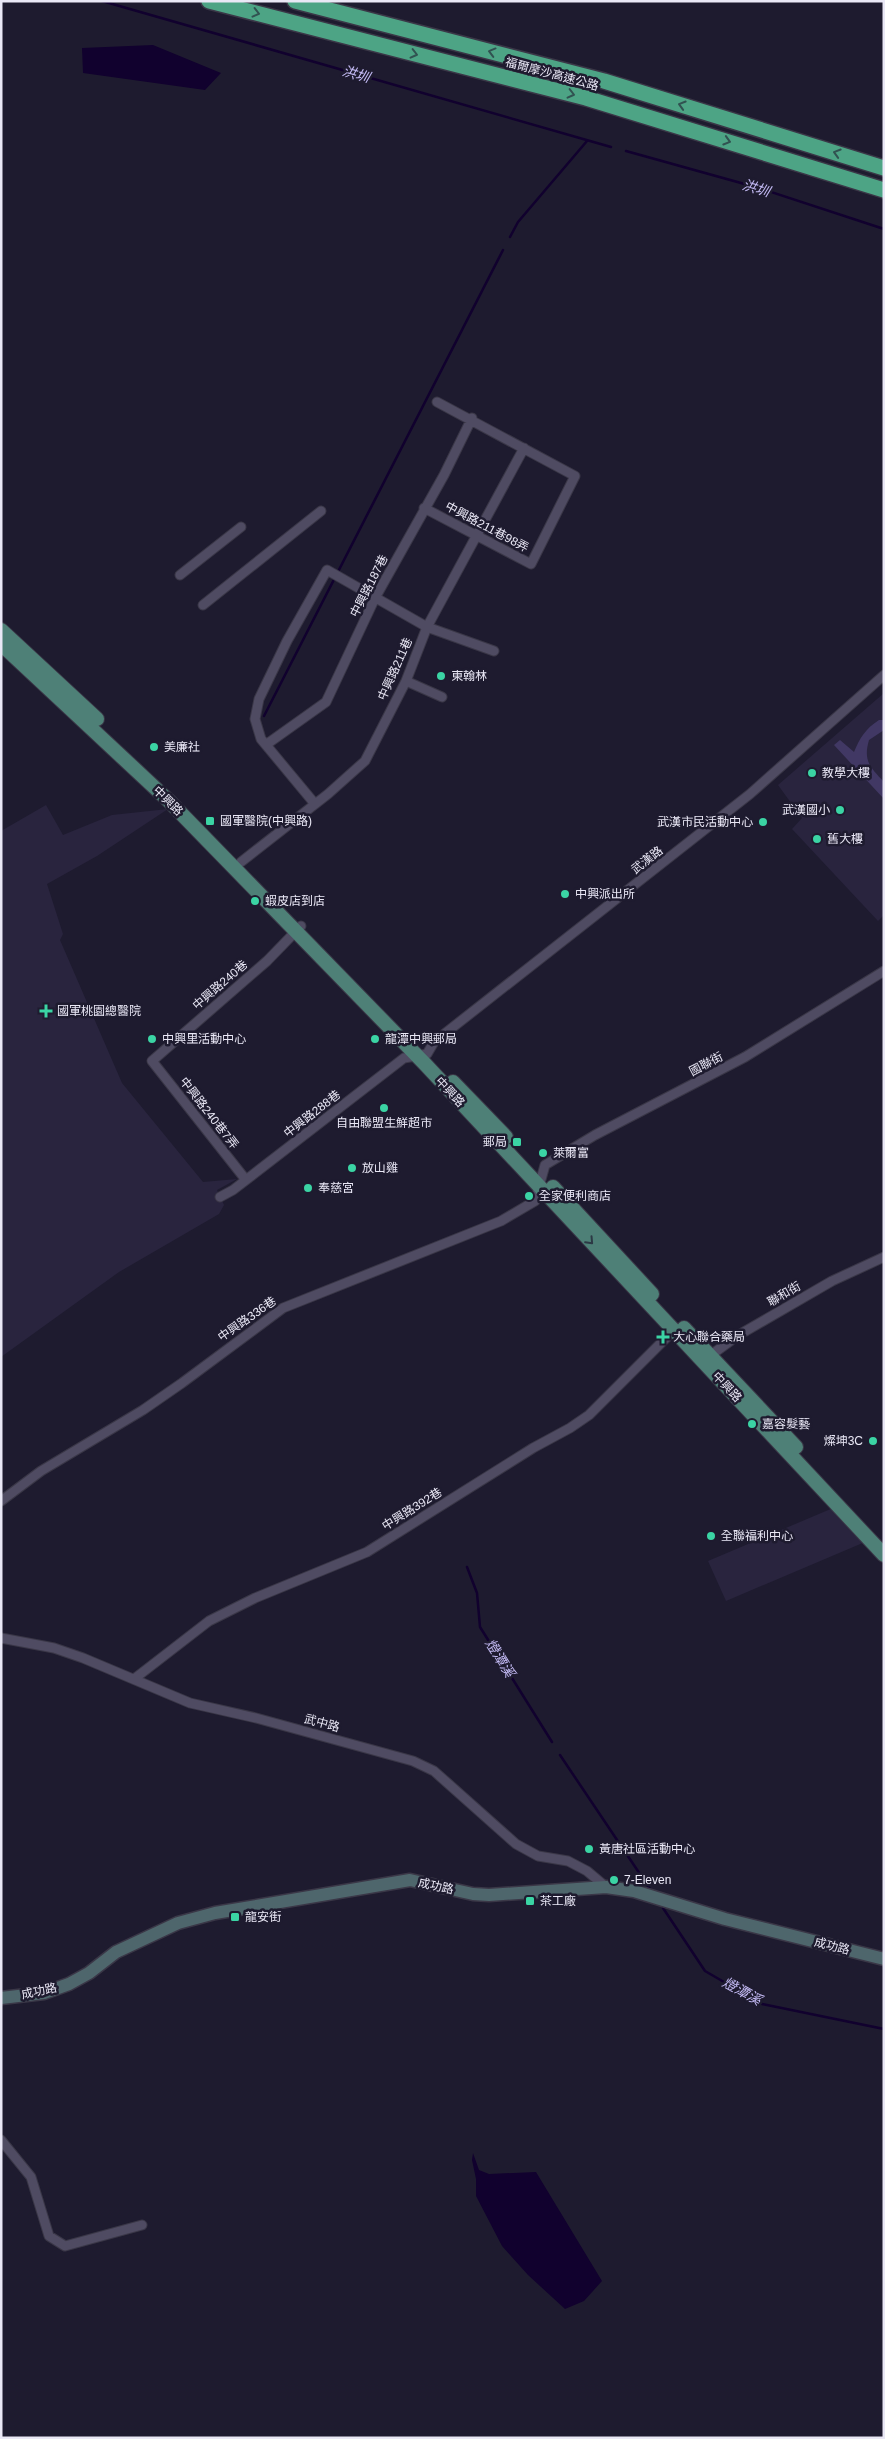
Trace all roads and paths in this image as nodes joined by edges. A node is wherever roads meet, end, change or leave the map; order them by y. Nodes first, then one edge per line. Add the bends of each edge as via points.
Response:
1 (209, 1) edge
2 (295, 1) edge
3 (884, 168) edge
4 (884, 190) edge
5 (438, 402) dead end
6 (472, 418) junction
7 (524, 448) junction
8 (424, 508) junction
9 (321, 511) dead end
10 (240, 527) dead end
11 (476, 536) junction
12 (180, 575) dead end
13 (376, 598) junction
14 (203, 605) dead end
15 (427, 627) junction
16 (1, 630) edge
17 (1, 644) edge
18 (494, 651) dead end
19 (884, 675) edge
20 (406, 681) junction
21 (442, 697) dead end
22 (267, 744) junction
23 (314, 804) junction
24 (240, 862) junction
25 (298, 929) junction
26 (884, 972) edge
27 (421, 1055) junction
28 (152, 1061) joint
29 (246, 1180) junction
30 (539, 1180) junction
31 (220, 1197) dead end
32 (884, 1257) edge
33 (677, 1326) junction
34 (707, 1358) junction
35 (1, 1501) edge
36 (884, 1540) edge
37 (884, 1555) edge
38 (1, 1638) edge
39 (134, 1679) junction
40 (606, 1887) junction
41 (884, 1959) edge
42 (1, 1998) edge
43 (2, 2145) edge
44 (142, 2225) dead end

1 -> 4 highway, 福爾摩沙高速公路 via 586,98
3 -> 2 highway, 福爾摩沙高速公路 via 604,81
5 - 6 street
6 - 7 street
6 - 8 street, 中興路187巷
7 - 11 street, 中興路211巷
7 - 11 street, 中興路211巷98弄 via 575,476 531,564
8 - 11 street, 中興路211巷98弄
8 - 13 street, 中興路187巷
9 - 14 street
10 - 12 street
11 - 15 street, 中興路211巷
13 - 15 street
13 - 22 street, 中興路187巷 via 326,702
13 - 22 street via 333,574 259,699 255,719 258,732
15 - 18 street
15 - 20 street, 中興路211巷
16 - 24 main road, 中興路
17 - 25 main road, 中興路 via 169,801
19 - 27 street, 武漢路 via 750,794
20 - 21 street
20 - 23 street, 中興路211巷 via 365,761
22 - 23 street
23 - 24 street, 中興路211巷
24 - 25 main road, 中興路
25 - 27 main road, 中興路
25 - 28 street, 中興路240巷 via 267,961
26 - 30 street, 國聯街 via 745,1057 544,1165
27 - 29 street, 中興路288巷 via 404,1058
27 - 30 main road, 中興路
28 - 29 street, 中興路240巷7弄
29 - 31 street, 中興路288巷
30 - 33 main road, 中興路 via 600,1235
30 - 35 street, 中興路336巷 via 535,1201 501,1221 283,1308 182,1383 42,1470
32 - 34 street, 聯和街 via 832,1280 737,1336
33 - 34 main road, 中興路
33 - 39 street, 中興路392巷 via 589,1415 570,1428 367,1552 209,1620
34 - 36 main road, 中興路
34 - 37 main road, 中興路
38 - 39 street, 武中路 via 54,1648
39 - 40 street, 武中路 via 190,1703 413,1761 434,1771 516,1844 538,1856 568,1861
40 - 41 street, 成功路 via 634,1891
40 - 42 street, 成功路 via 489,1895 410,1880 225,1911 178,1923 116,1952 69,1984 44,1993
43 - 44 street via 31,2177 49,2236 65,2246

